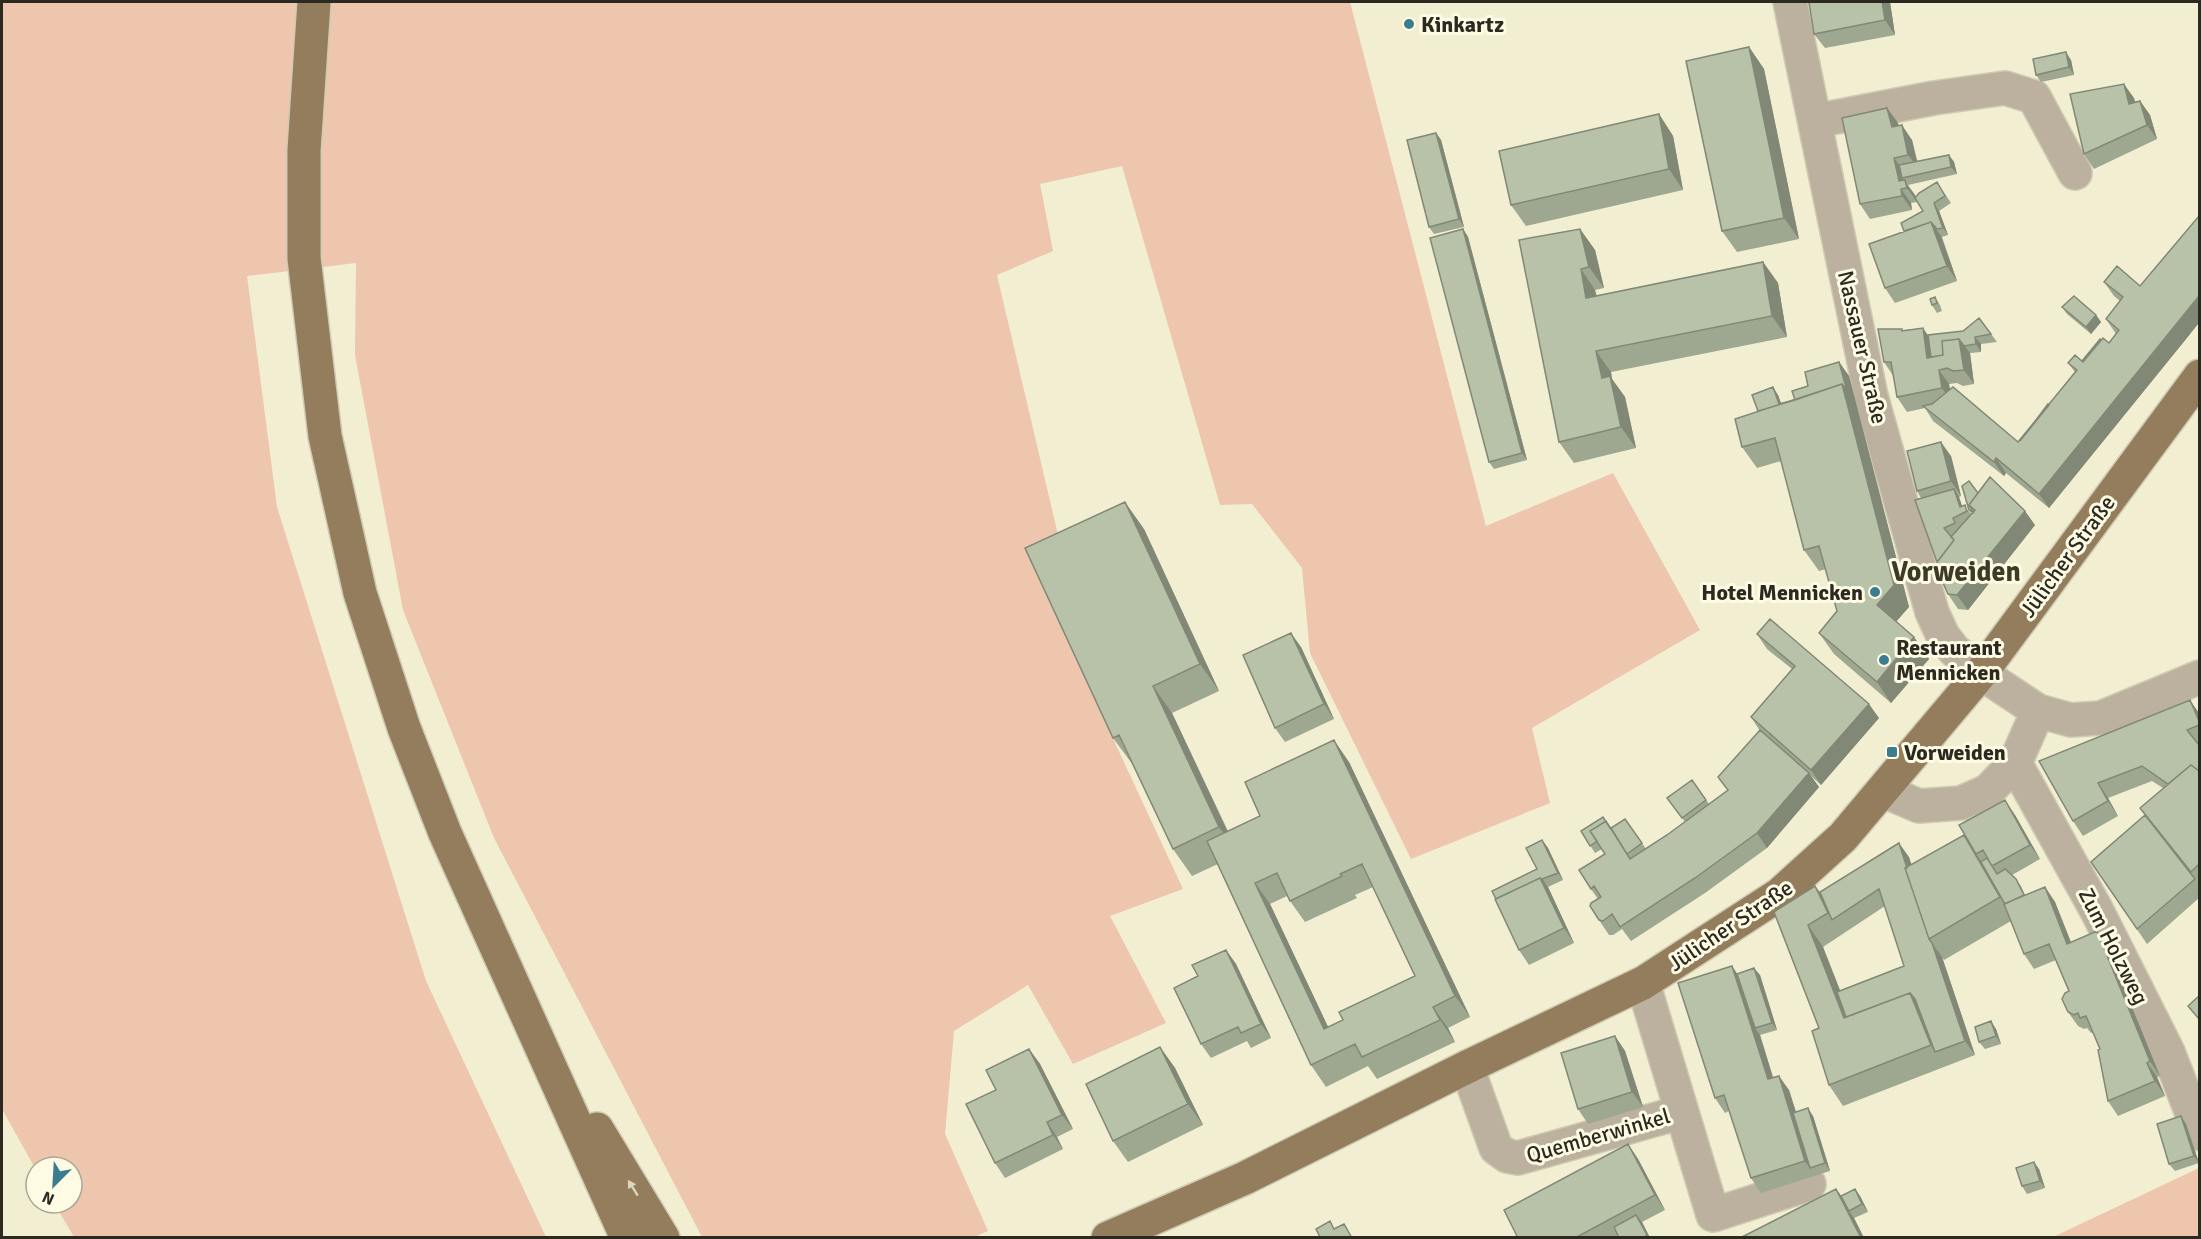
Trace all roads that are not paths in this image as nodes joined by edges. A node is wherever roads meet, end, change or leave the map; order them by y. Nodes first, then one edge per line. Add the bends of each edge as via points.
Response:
1 (314, 2) edge
2 (1790, 2) edge
3 (1815, 121) junction
4 (2075, 172) dead end
5 (2199, 376) edge
6 (1981, 674) junction
7 (2199, 676) edge
8 (2038, 711) junction
9 (2015, 763) junction
10 (1884, 791) junction
11 (1643, 983) junction
12 (522, 1007) junction
13 (1467, 1067) junction
14 (1682, 1112) junction
15 (2199, 1134) edge
16 (1809, 1184) dead end
17 (1117, 1235) edge
18 (627, 1238) edge
19 (663, 1238) edge

1 - 12 main road via 304,150 304,258 325,436 360,593 404,728
2 - 3 street, Nassauer Straße
3 - 4 street via 2006,88 2034,97
3 - 6 street, Nassauer Straße via 1871,396 1932,612 1954,651
5 - 6 main road, Jülicher Straße
6 - 8 street, Nassauer Straße
6 - 10 main road, Jülicher Straße
7 - 8 street, Nassauer Straße via 2101,718 2071,720
8 - 9 street
9 - 10 street via 1988,791 1961,803 1919,806
9 - 15 street, Zum Holzweg via 2097,911 2168,1052
10 - 11 main road, Jülicher Straße via 1843,837 1780,894
11 - 13 main road, Jülicher Straße
11 - 14 street, Quemberwinkel
12 - 18 main road
19 -> 12 main road
13 - 14 street, Quemberwinkel via 1496,1148 1507,1156 1518,1158
13 - 17 main road, Jülicher Straße via 1245,1178
14 - 16 street, Quemberwinkel via 1713,1215

